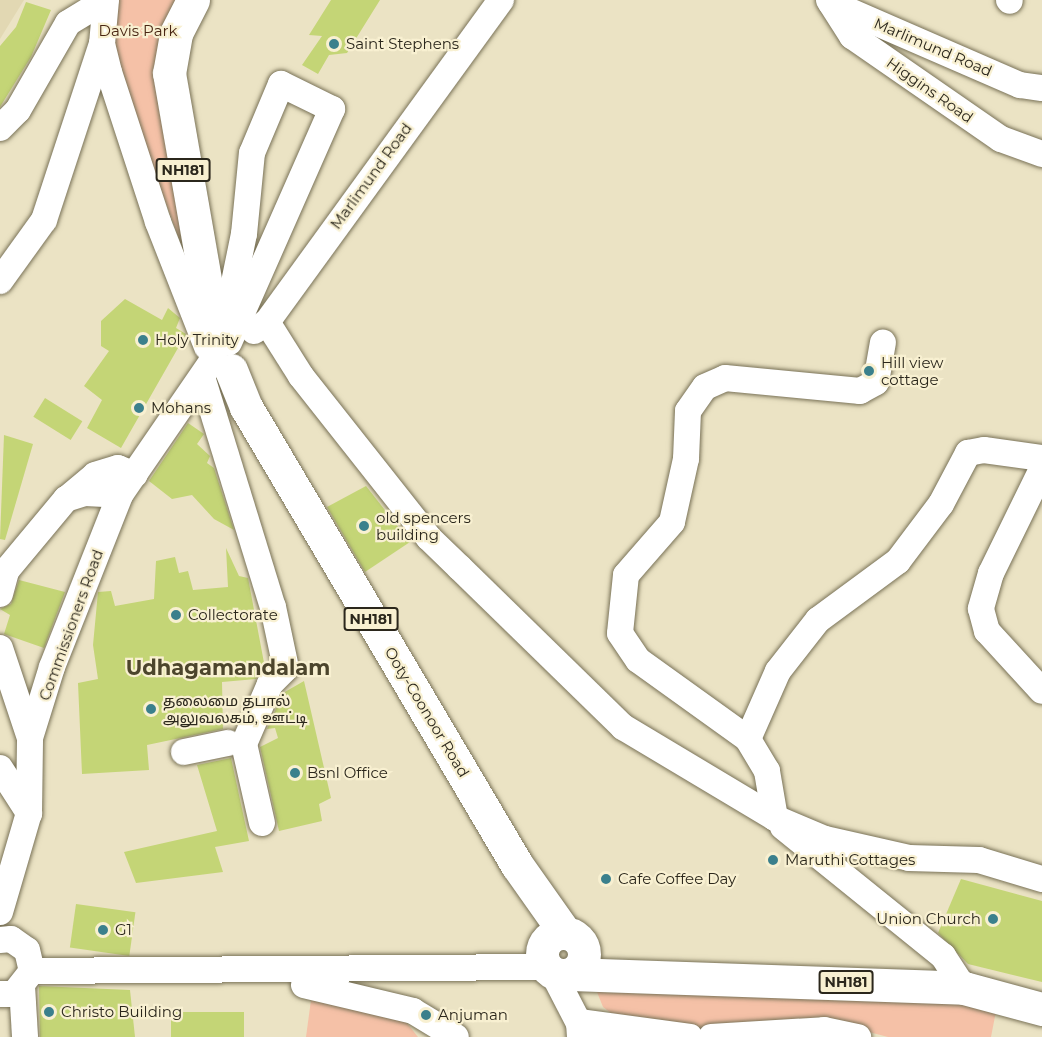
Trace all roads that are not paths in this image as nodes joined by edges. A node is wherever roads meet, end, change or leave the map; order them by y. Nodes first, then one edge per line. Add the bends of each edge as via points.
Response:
1 (106, 0) edge
2 (193, 0) edge
3 (501, 0) edge
4 (830, 2) edge
5 (102, 44) junction
6 (1042, 88) edge
7 (0, 128) edge
8 (1042, 154) edge
9 (0, 281) edge
10 (267, 322) junction
11 (883, 344) dead end
12 (219, 355) junction
13 (1042, 458) edge
14 (1042, 469) edge
15 (127, 485) junction
16 (0, 594) edge
17 (0, 648) edge
18 (1042, 691) edge
19 (30, 738) junction
20 (748, 739) junction
21 (228, 743) dead end
22 (184, 752) dead end
23 (0, 768) edge
24 (29, 813) junction
25 (775, 818) junction
26 (262, 823) dead end
27 (1042, 879) edge
28 (0, 912) edge
29 (0, 940) edge
30 (560, 959) junction
31 (304, 985) dead end
32 (17, 986) edge
33 (964, 988) junction
34 (1042, 1009) edge
35 (582, 1032) edge
36 (7, 1037) edge
37 (25, 1037) edge
38 (456, 1037) edge
39 (690, 1037) edge
40 (711, 1037) edge
41 (858, 1037) edge

1 - 5 street
1 - 7 street via 68,23 18,110
2 - 12 highway, Ooty-Coonoor Road / NH181 via 176,34 169,73
3 - 10 street, Marlimund Road
4 - 6 street, Marlimund Road via 1020,85
4 - 8 street, Higgins Road via 852,36 1001,139
5 - 9 street via 44,220
5 - 12 street via 158,222
10 - 12 street, Marlimund Road
10 - 25 street via 301,376 429,538 623,727
11 - 20 street via 876,382 860,391 724,378 705,387 688,411 686,459 672,522 626,575 620,633 638,660
12 - 12 street via 252,153 281,84 332,109
12 - 15 street, Commissioners Road
12 - 26 street via 286,668 270,684 243,744
12 - 30 highway, Ooty-Coonoor Road / NH181 via 517,865
13 - 20 street via 984,450 968,453 941,504 898,561 818,620 777,671
14 - 18 street via 991,573 981,609 987,631
15 - 16 street via 118,468 95,475 66,500 6,571
15 - 19 street, Commissioners Road
17 - 19 street
19 - 24 street, Commissioners Road
20 - 25 street via 767,771
21 - 22 street
23 - 24 street
24 - 28 street, Commissioners Road
25 - 27 street via 825,839 909,858 979,860
25 - 33 street via 798,843 943,956
29 - 32 street via 11,939 27,950
30 - 32 street
30 - 33 highway, NH181 via 647,975
30 - 35 street
31 - 38 street via 413,1011
32 - 36 street
32 - 37 street
33 - 34 highway, NH181
35 - 39 street
40 - 41 street via 824,1030

